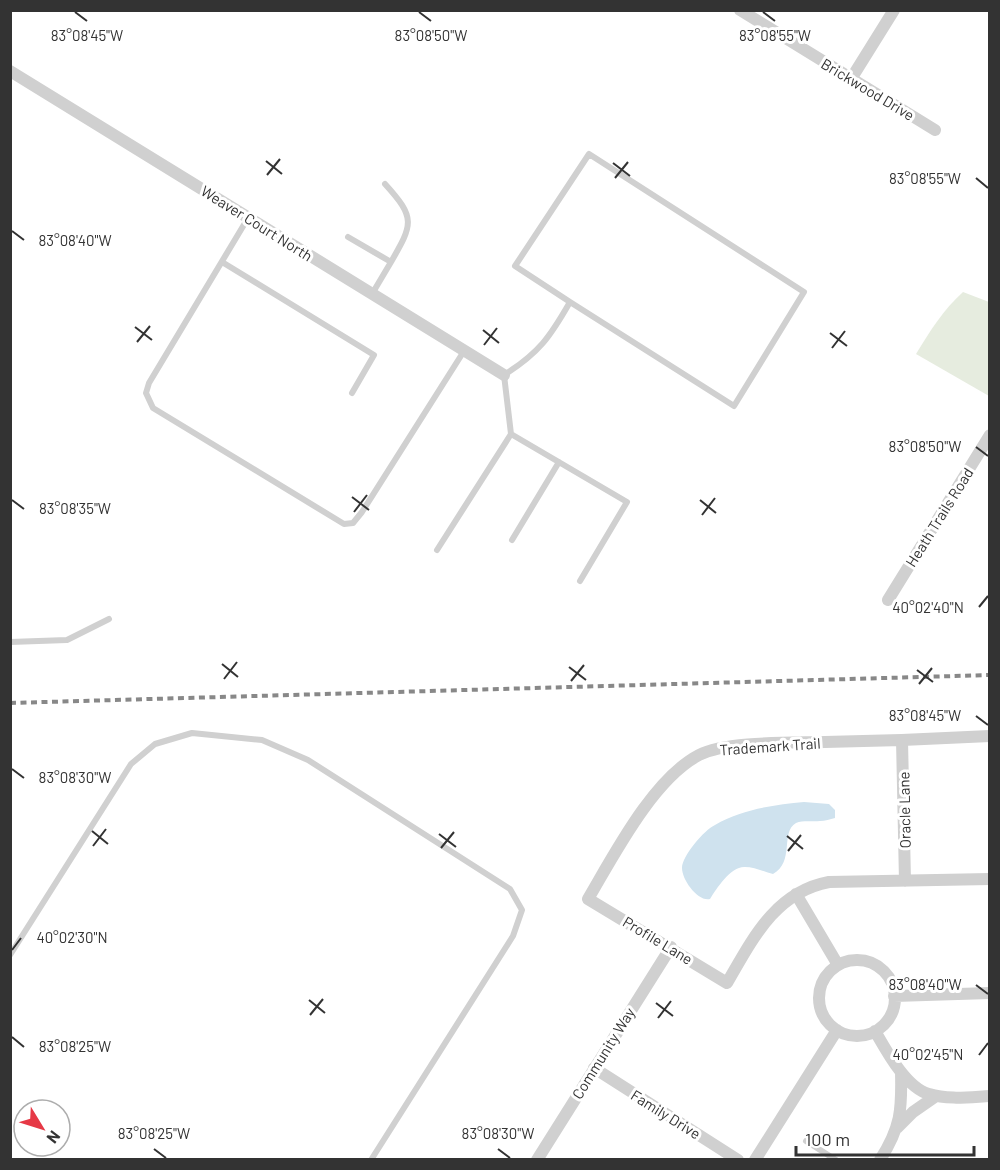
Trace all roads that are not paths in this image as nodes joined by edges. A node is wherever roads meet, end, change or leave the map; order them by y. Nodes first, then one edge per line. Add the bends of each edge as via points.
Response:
1 (740, 10) edge
2 (894, 10) edge
3 (10, 71) edge
4 (851, 79) junction
5 (935, 130) dead end
6 (385, 184) dead end
7 (248, 218) junction
8 (348, 237) dead end
9 (222, 262) junction
10 (391, 262) junction
11 (372, 294) junction
12 (570, 302) junction
13 (464, 351) junction
14 (504, 375) junction
15 (352, 393) dead end
16 (511, 434) junction
17 (990, 435) edge
18 (559, 462) junction
19 (512, 540) dead end
20 (437, 550) dead end
21 (580, 581) dead end
22 (888, 600) dead end
23 (109, 619) dead end
24 (10, 642) edge
25 (990, 736) edge
26 (902, 740) junction
27 (990, 879) edge
28 (905, 881) junction
29 (796, 894) junction
30 (588, 899) joint
31 (670, 947) junction
32 (10, 955) edge
33 (838, 965) junction
34 (990, 993) edge
35 (894, 996) junction
36 (837, 1030) junction
37 (875, 1031) junction
38 (594, 1068) junction
39 (901, 1072) junction
40 (936, 1096) junction
41 (990, 1096) edge
42 (897, 1129) junction
43 (806, 1141) dead end
44 (370, 1160) edge
45 (537, 1160) edge
46 (738, 1160) edge
47 (755, 1160) edge
48 (836, 1160) edge
49 (880, 1160) edge

1 - 4 street, Brickwood Drive
2 - 4 street
3 - 7 street, Weaver Court North
4 - 5 street, Brickwood Drive
6 - 10 lane via 410,217 405,238
7 - 9 lane
7 - 11 street, Weaver Court North
8 - 10 lane
9 - 13 lane via 146,393 153,408 344,524 353,523 362,512
9 - 15 lane via 374,355
10 - 11 lane
11 - 13 street, Weaver Court North
12 - 12 lane via 734,406 804,292 589,154 515,266
12 - 14 lane via 550,336 526,361
13 - 14 street, Weaver Court North
14 - 16 lane
16 - 18 lane
16 - 20 lane
17 - 22 street, Heath Trails Road
18 - 19 lane
18 - 21 lane via 627,502
23 - 24 lane via 67,640
25 - 26 street, Trademark Trail
26 - 28 street, Oracle Lane
26 - 30 street, Trademark Trail via 780,743 718,748 699,755 684,764 654,797 627,833
27 - 28 street
28 - 29 street via 829,882
29 - 31 street, Profile Lane via 765,921 727,983
29 - 33 street
30 - 31 street, Profile Lane
31 - 38 street, Community Way
32 - 44 lane via 131,764 155,744 192,733 262,740 308,760 510,889 522,910 513,936
33 - 35 street via 851,960 873,963 884,970
33 - 36 street via 824,978 819,994 825,1018
34 - 35 street
35 - 37 street via 890,1016
36 - 37 street via 849,1035
36 - 47 street
37 - 39 street
38 - 45 street, Community Way
38 - 46 street, Family Drive
39 - 40 street via 926,1093
39 - 42 street
40 - 41 street
40 - 42 street
42 - 49 street
43 - 48 lane

